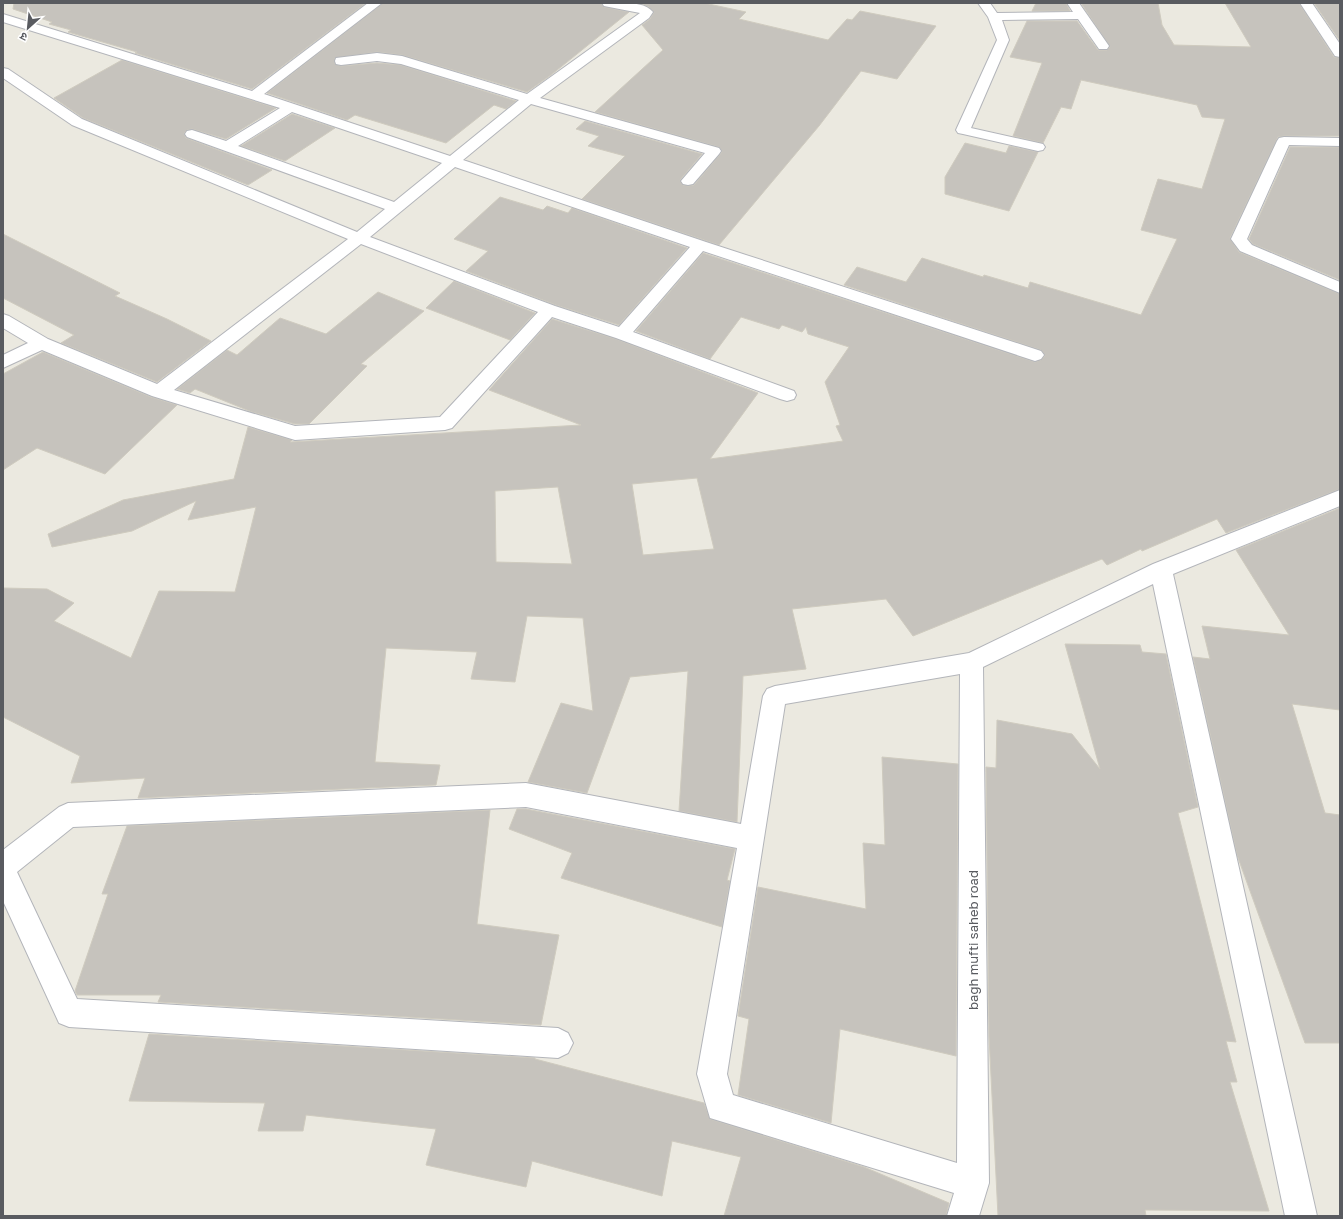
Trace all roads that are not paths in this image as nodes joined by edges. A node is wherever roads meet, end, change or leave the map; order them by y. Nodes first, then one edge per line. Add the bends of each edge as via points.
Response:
1 (376, 3) edge
2 (608, 3) edge
3 (984, 3) edge
4 (1073, 3) edge
5 (1306, 3) edge
6 (1081, 15) junction
7 (994, 17) junction
8 (3, 18) edge
9 (1103, 46) dead end
10 (1340, 53) edge
11 (341, 61) dead end
12 (3, 72) edge
13 (253, 96) junction
14 (529, 99) junction
15 (291, 107) junction
16 (192, 134) dead end
17 (1340, 142) edge
18 (228, 146) junction
19 (1038, 147) dead end
20 (455, 161) junction
21 (688, 181) dead end
22 (398, 208) junction
23 (359, 238) junction
24 (700, 245) junction
25 (1340, 288) edge
26 (549, 310) junction
27 (3, 320) edge
28 (622, 334) junction
29 (42, 343) junction
30 (1035, 355) dead end
31 (3, 362) edge
32 (159, 392) junction
33 (787, 395) dead end
34 (1340, 498) edge
35 (1161, 570) junction
36 (972, 662) junction
37 (750, 838) junction
38 (3, 866) edge
39 (3, 872) edge
40 (558, 1043) dead end
41 (973, 1183) junction
42 (963, 1216) edge
43 (1301, 1216) edge

1 - 13 street
2 - 14 street via 643,9 647,12
3 - 7 street
4 - 6 street
5 - 10 street
6 - 7 street
6 - 9 street
7 - 19 street via 1003,40 963,130
8 - 13 street
11 - 14 street via 377,57 402,60
12 - 23 street via 77,122
13 - 15 street
14 - 20 street
14 - 21 street via 714,151
15 - 18 street
15 - 20 street
16 - 18 street
17 - 25 street via 1284,141 1238,239 1246,248
18 - 22 street
20 - 22 street
20 - 24 street
22 - 23 street
23 - 26 street
23 - 32 street
24 - 28 street
24 - 30 street
26 - 28 street
26 - 32 street via 445,423 295,433
27 - 29 street
28 - 33 street
29 - 31 street
29 - 32 street
34 - 35 street
35 - 36 street
35 - 43 street
36 - 37 street via 775,696
36 - 41 street, bagh mufti saheb road
37 - 38 street via 526,795 68,815
37 - 41 street via 712,1074 721,1107
39 - 40 street via 69,1013
41 - 42 street, bagh mufti saheb road

